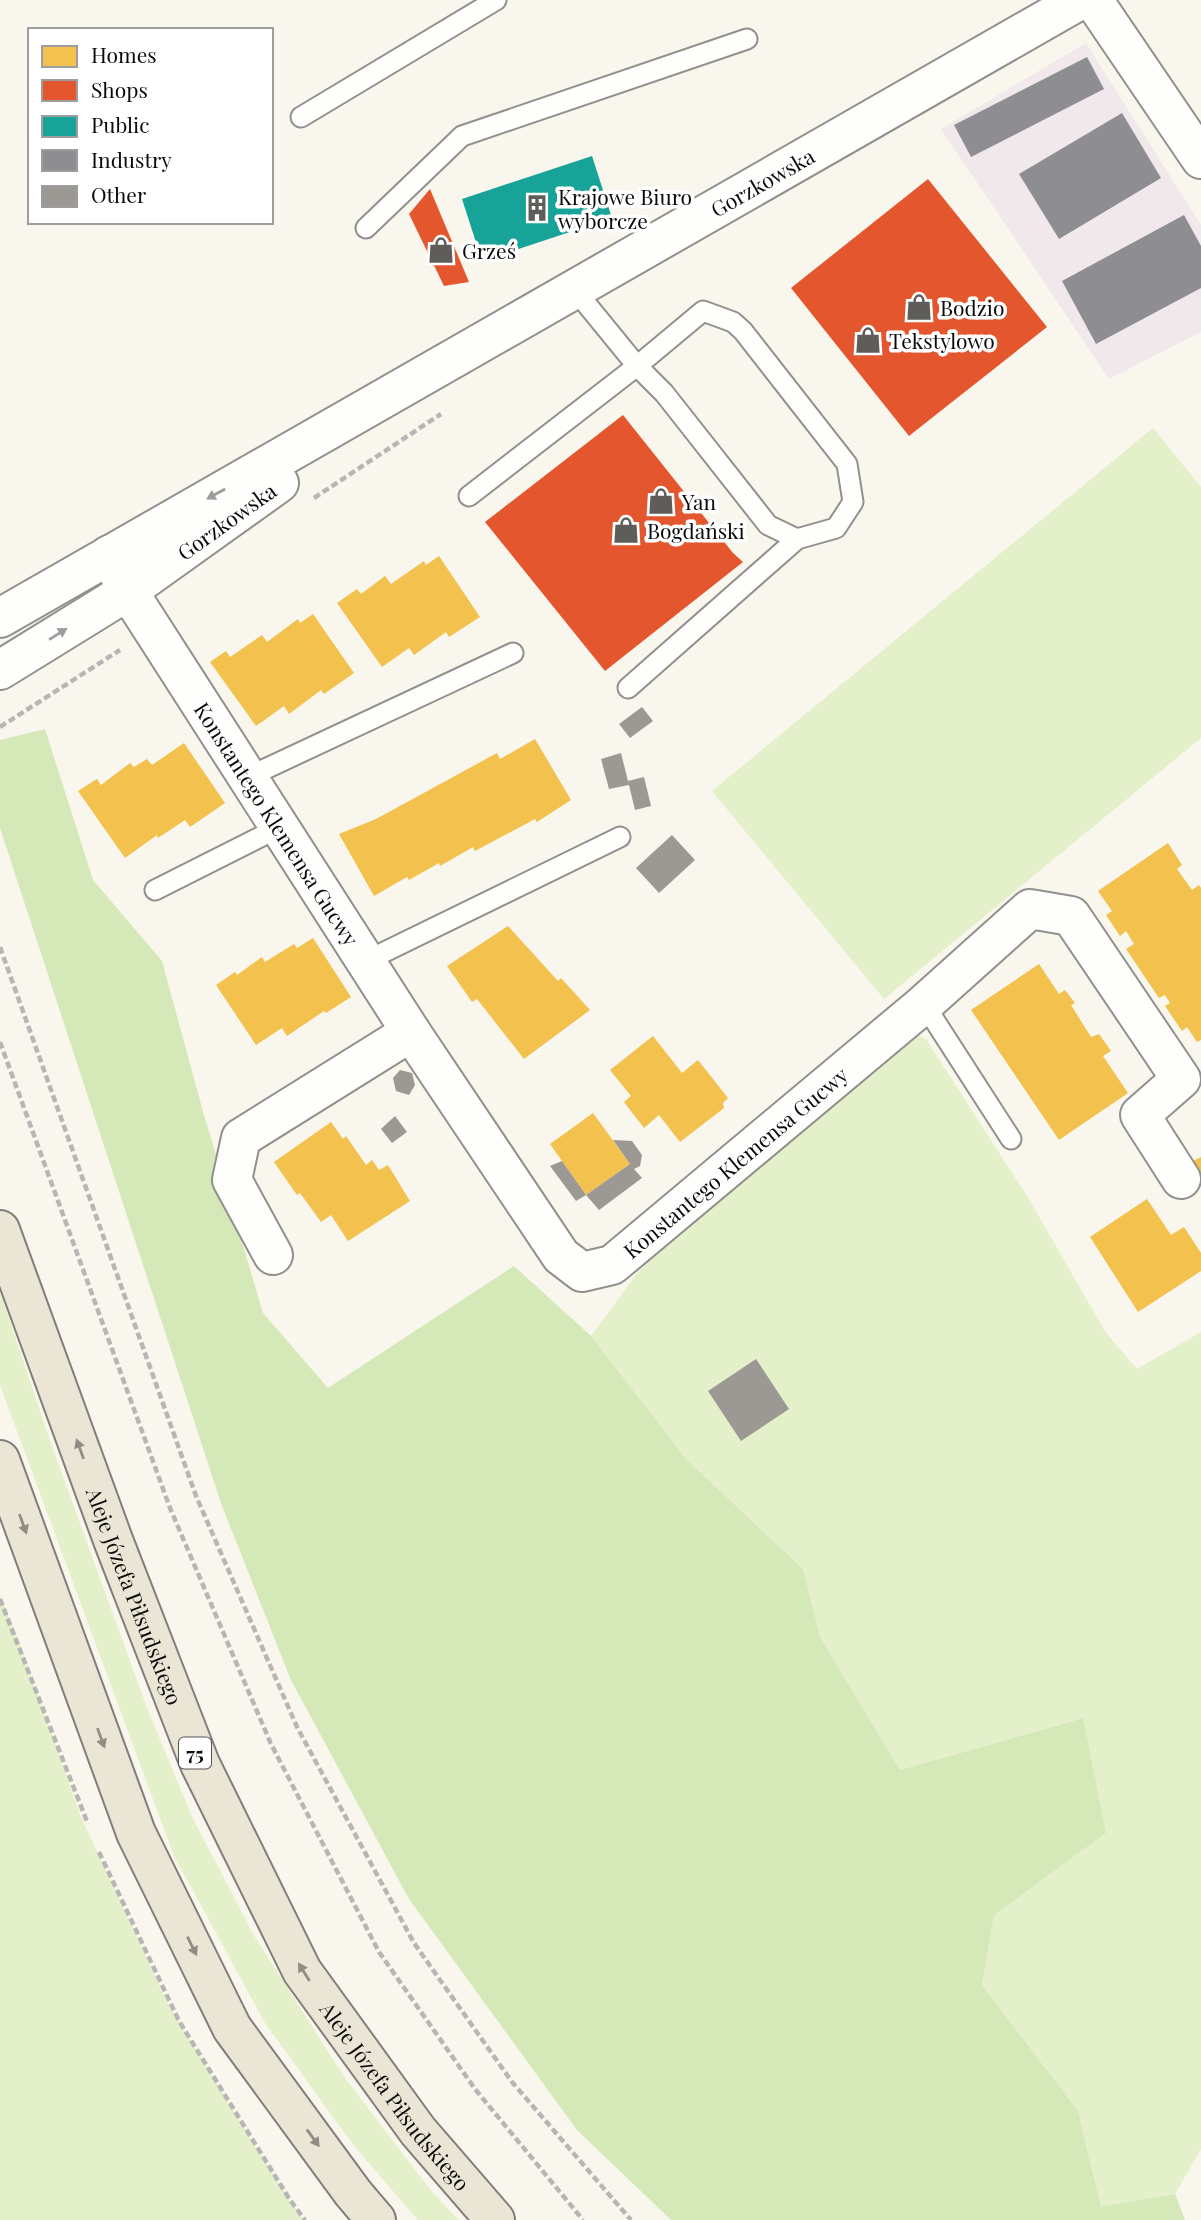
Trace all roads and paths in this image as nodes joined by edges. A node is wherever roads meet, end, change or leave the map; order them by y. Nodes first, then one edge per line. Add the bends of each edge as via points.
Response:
1 (496, 0) edge
2 (1080, 0) edge
3 (1093, 0) edge
4 (747, 39) dead end
5 (301, 117) dead end
6 (1201, 159) edge
7 (366, 228) dead end
8 (575, 290) junction
9 (446, 364) junction
10 (637, 366) junction
11 (446, 411) dead end
12 (469, 496) dead end
13 (310, 501) dead end
14 (797, 540) junction
15 (109, 555) junction
16 (128, 591) junction
17 (0, 618) edge
18 (153, 629) junction
19 (513, 653) dead end
20 (0, 670) edge
21 (628, 688) dead end
22 (0, 727) edge
23 (247, 777) junction
24 (280, 827) junction
25 (620, 837) dead end
26 (155, 890) dead end
27 (0, 947) edge
28 (366, 961) junction
29 (924, 1004) junction
30 (411, 1032) junction
31 (0, 1042) edge
32 (1011, 1139) dead end
33 (1181, 1180) dead end
34 (0, 1230) edge
35 (273, 1255) dead end
36 (0, 1460) edge
37 (376, 2220) edge
38 (495, 2220) edge
39 (583, 2220) edge
40 (631, 2220) edge

1 - 5 lane
2 - 8 street, Gorzkowska
3 - 6 street
4 - 7 lane via 462,136
8 - 9 street, Gorzkowska
8 - 10 lane
9 -> 15 street, Gorzkowska
9 - 16 street, Gorzkowska
10 - 12 lane
10 - 14 lane via 664,393 768,525
10 - 14 lane via 703,311 733,322 743,331 847,464 853,502 836,528
11 - 13 path
14 - 21 lane
15 - 16 street, Konstantego Klemensa Gucwy
15 - 17 street, Gorzkowska
16 - 18 street, Konstantego Klemensa Gucwy
20 -> 16 street, Gorzkowska
18 - 22 path
18 - 23 street, Konstantego Klemensa Gucwy
19 - 23 lane
23 - 24 street, Konstantego Klemensa Gucwy
24 - 26 lane
24 - 28 street, Konstantego Klemensa Gucwy
25 - 28 lane
27 - 40 path via 195,1496 297,1727 414,1943 512,2082
28 - 30 street, Konstantego Klemensa Gucwy
29 - 30 street, Konstantego Klemensa Gucwy via 612,1265 582,1272 561,1256
29 - 32 lane
29 - 33 street, Konstantego Klemensa Gucwy via 1030,909 1070,916 1181,1079 1140,1115
30 - 35 street via 241,1138 232,1180
31 - 39 path via 170,1508 271,1744 379,1952 475,2089
38 -> 34 main road, Aleje Józefa Piłsudskiego / 75 via 418,2131 302,1971 200,1764
36 -> 37 main road via 136,1833 220,2004 232,2028

